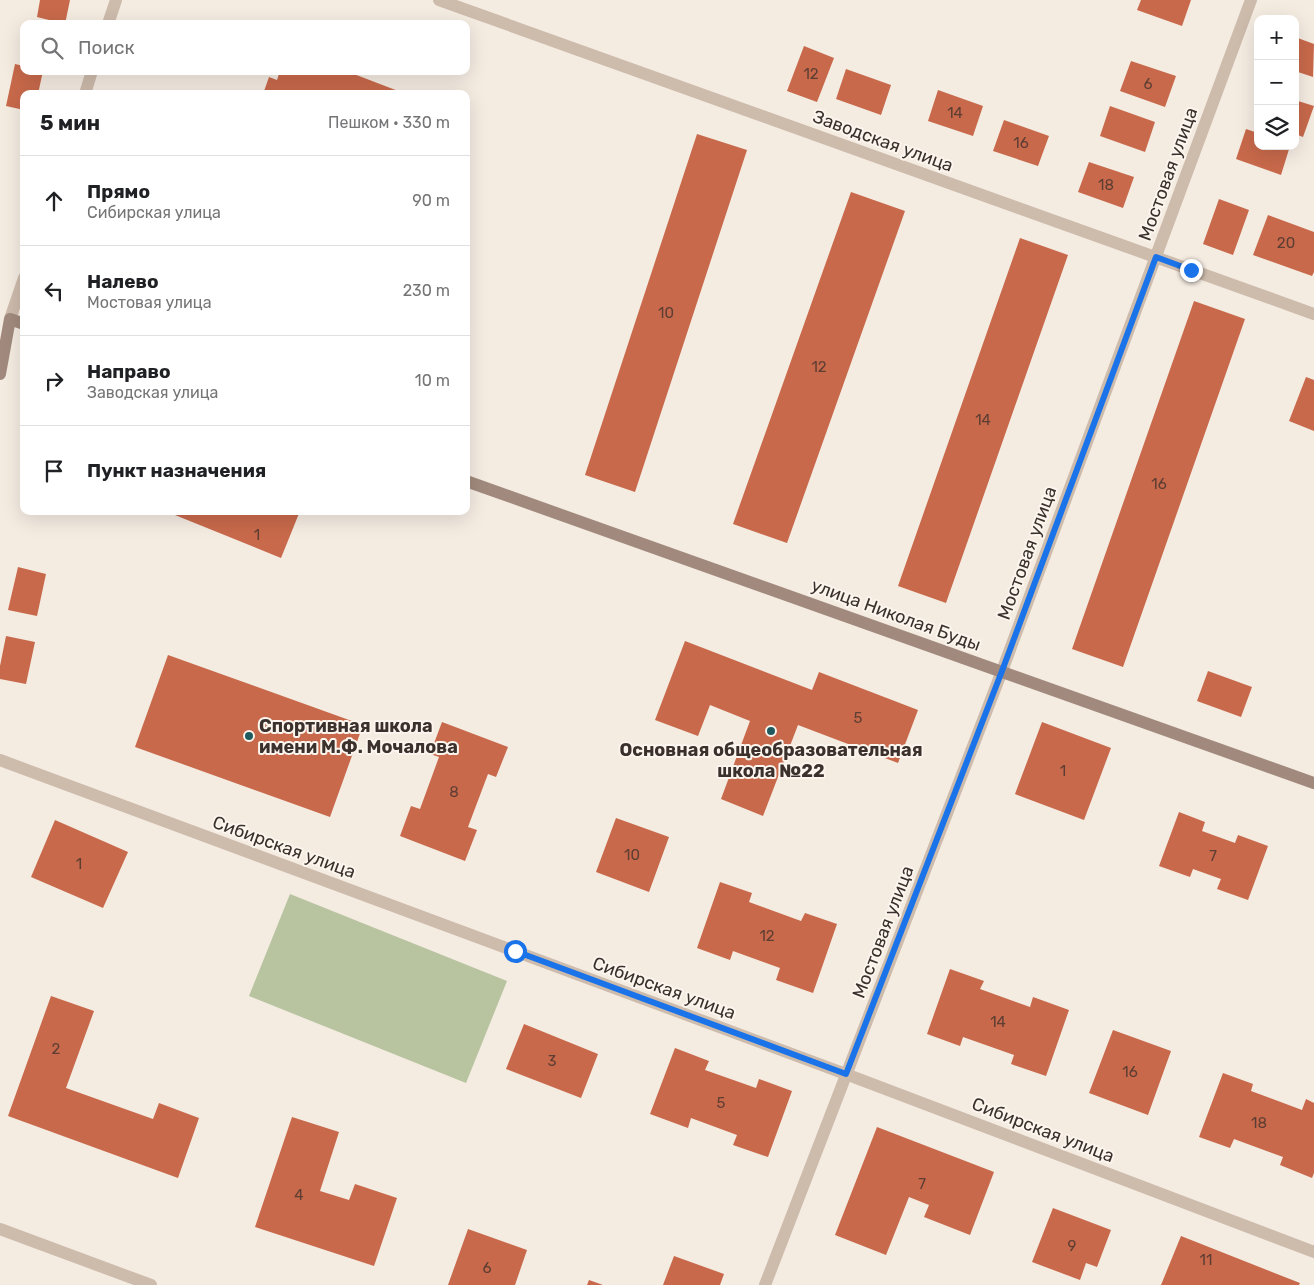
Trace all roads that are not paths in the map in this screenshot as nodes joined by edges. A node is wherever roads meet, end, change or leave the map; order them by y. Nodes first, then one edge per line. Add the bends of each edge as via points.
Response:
1 (116, 0) edge
2 (440, 0) edge
3 (1252, 0) edge
4 (109, 20) edge
5 (91, 75) edge
6 (86, 90) edge
7 (1156, 257) junction
8 (20, 290) edge
9 (1314, 314) edge
10 (10, 319) junction
11 (20, 323) edge
12 (0, 374) edge
13 (470, 482) edge
14 (1002, 671) junction
15 (0, 760) edge
16 (1314, 783) edge
17 (846, 1074) junction
18 (0, 1229) edge
19 (1314, 1252) edge
20 (151, 1285) edge
21 (765, 1285) edge

1 - 4 street
2 - 7 street, Заводская улица
3 - 7 street, Мостовая улица
5 - 6 street
7 - 9 street, Заводская улица
7 - 14 street, Мостовая улица
8 - 10 street
10 - 11 street
10 - 12 street
13 - 14 street, улица Николая Буды
14 - 16 street, улица Николая Буды
14 - 17 street, Мостовая улица
15 - 17 street, Сибирская улица
17 - 19 street, Сибирская улица
17 - 21 street, Мостовая улица
18 - 20 street

